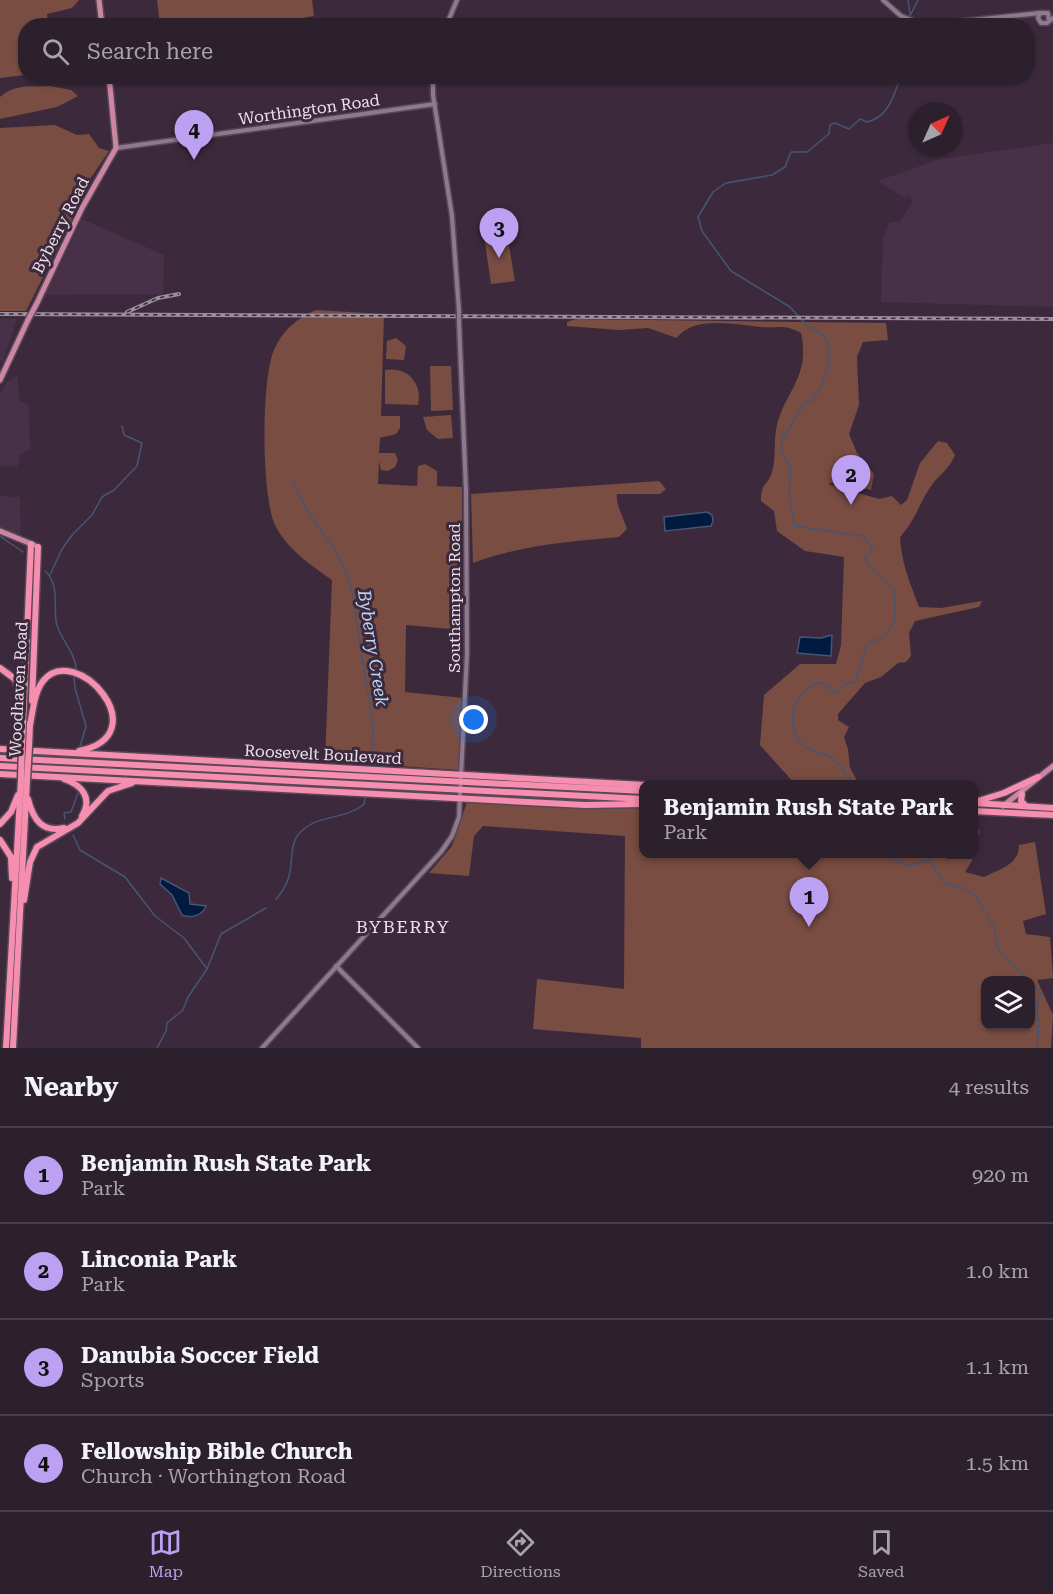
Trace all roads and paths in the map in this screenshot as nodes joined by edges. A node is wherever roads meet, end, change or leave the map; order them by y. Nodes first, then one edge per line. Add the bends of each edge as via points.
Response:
1 (99, 0) edge
2 (457, 0) edge
3 (883, 0) edge
4 (1047, 12) junction
5 (1040, 13) junction
6 (1053, 13) edge
7 (1026, 15) junction
8 (101, 18) edge
9 (449, 18) edge
10 (905, 18) edge
11 (999, 18) edge
12 (1032, 18) edge
13 (1035, 19) edge
14 (1051, 20) edge
15 (1039, 21) junction
16 (110, 84) edge
17 (434, 84) edge
18 (435, 104) junction
19 (116, 148) junction
20 (0, 380) edge
21 (0, 531) edge
22 (34, 545) junction
23 (0, 668) edge
24 (23, 715) junction
25 (30, 725) junction
26 (26, 747) junction
27 (0, 749) edge
28 (71, 753) junction
29 (0, 758) edge
30 (0, 766) edge
31 (344, 768) junction
32 (1053, 768) edge
33 (76, 770) junction
34 (0, 774) edge
35 (462, 775) junction
36 (55, 777) junction
37 (1038, 777) junction
38 (380, 778) junction
39 (105, 779) junction
40 (150, 781) junction
41 (462, 783) junction
42 (639, 785) edge
43 (380, 787) junction
44 (24, 789) junction
45 (639, 791) edge
46 (349, 792) junction
47 (1022, 794) junction
48 (461, 795) junction
49 (639, 799) edge
50 (978, 801) edge
51 (978, 802) edge
52 (639, 804) edge
53 (1006, 805) junction
54 (1027, 806) junction
55 (1053, 808) edge
56 (978, 811) edge
57 (999, 813) junction
58 (1053, 815) edge
59 (0, 824) edge
60 (0, 840) edge
61 (13, 897) junction
62 (19, 924) junction
63 (336, 966) junction
64 (6, 1048) edge
65 (13, 1048) edge
66 (262, 1048) edge
67 (418, 1048) edge

1 - 8 main road
2 - 9 street
3 - 10 street
4 - 5 street
4 - 6 street
4 - 14 street
5 - 7 street
5 - 15 street
7 - 11 street
7 - 12 street
13 - 15 street
14 - 15 street via 1044,24
16 - 19 main road
17 - 18 street, Southampton Road
18 - 19 street, Worthington Road
18 - 35 street, Southampton Road, bridge via 452,216 459,311 466,514
19 - 20 main road, Byberry Road, bridge via 82,208
21 - 22 main road
22 - 24 highway, Woodhaven Road
22 - 25 highway, Woodhaven Road
23 - 24 highway via 16,682
24 - 26 highway, Woodhaven Road
25 - 26 highway, Woodhaven Road
25 - 28 highway via 37,693 48,676 66,671 90,680 108,701 112,728 98,746
26 - 44 highway, Woodhaven Road, bridge
27 - 28 highway, Roosevelt Boulevard
28 - 31 highway, Roosevelt Boulevard
29 - 38 highway, Roosevelt Boulevard
30 - 33 highway, Roosevelt Boulevard
31 - 35 highway, Roosevelt Boulevard
31 - 38 highway
32 - 37 main road
32 - 47 main road
33 - 39 highway
33 - 43 highway, Roosevelt Boulevard
34 - 36 highway, Roosevelt Boulevard
35 - 41 street, Southampton Road
35 - 42 highway, Roosevelt Boulevard
36 - 39 highway, Roosevelt Boulevard
36 - 44 highway via 76,784 86,797 84,813 69,826 53,830 39,824
37 - 50 highway
37 - 53 main road
38 - 41 highway, Roosevelt Boulevard
39 - 40 highway, Roosevelt Boulevard
40 - 46 highway, Roosevelt Boulevard
40 - 62 highway via 111,789 78,823 40,845 30,862
41 - 45 highway, Roosevelt Boulevard
41 - 48 street, Southampton Road
43 - 46 highway
43 - 48 highway, Roosevelt Boulevard
44 - 59 highway
44 - 61 highway, Woodhaven Road
44 - 62 highway, Woodhaven Road
46 - 48 highway, Roosevelt Boulevard
47 - 53 main road
47 - 54 highway via 1021,801
48 - 49 highway, Roosevelt Boulevard
48 - 52 highway, Roosevelt Boulevard via 585,805
48 - 63 street, Southampton Road via 458,821 444,849
51 - 53 highway
53 - 54 highway
53 - 57 main road
54 - 55 highway
56 - 57 highway
57 - 58 highway
60 - 61 highway via 11,857
61 - 64 highway, Woodhaven Road
62 - 65 highway, Woodhaven Road
63 - 66 street, Southampton Road
63 - 67 street

